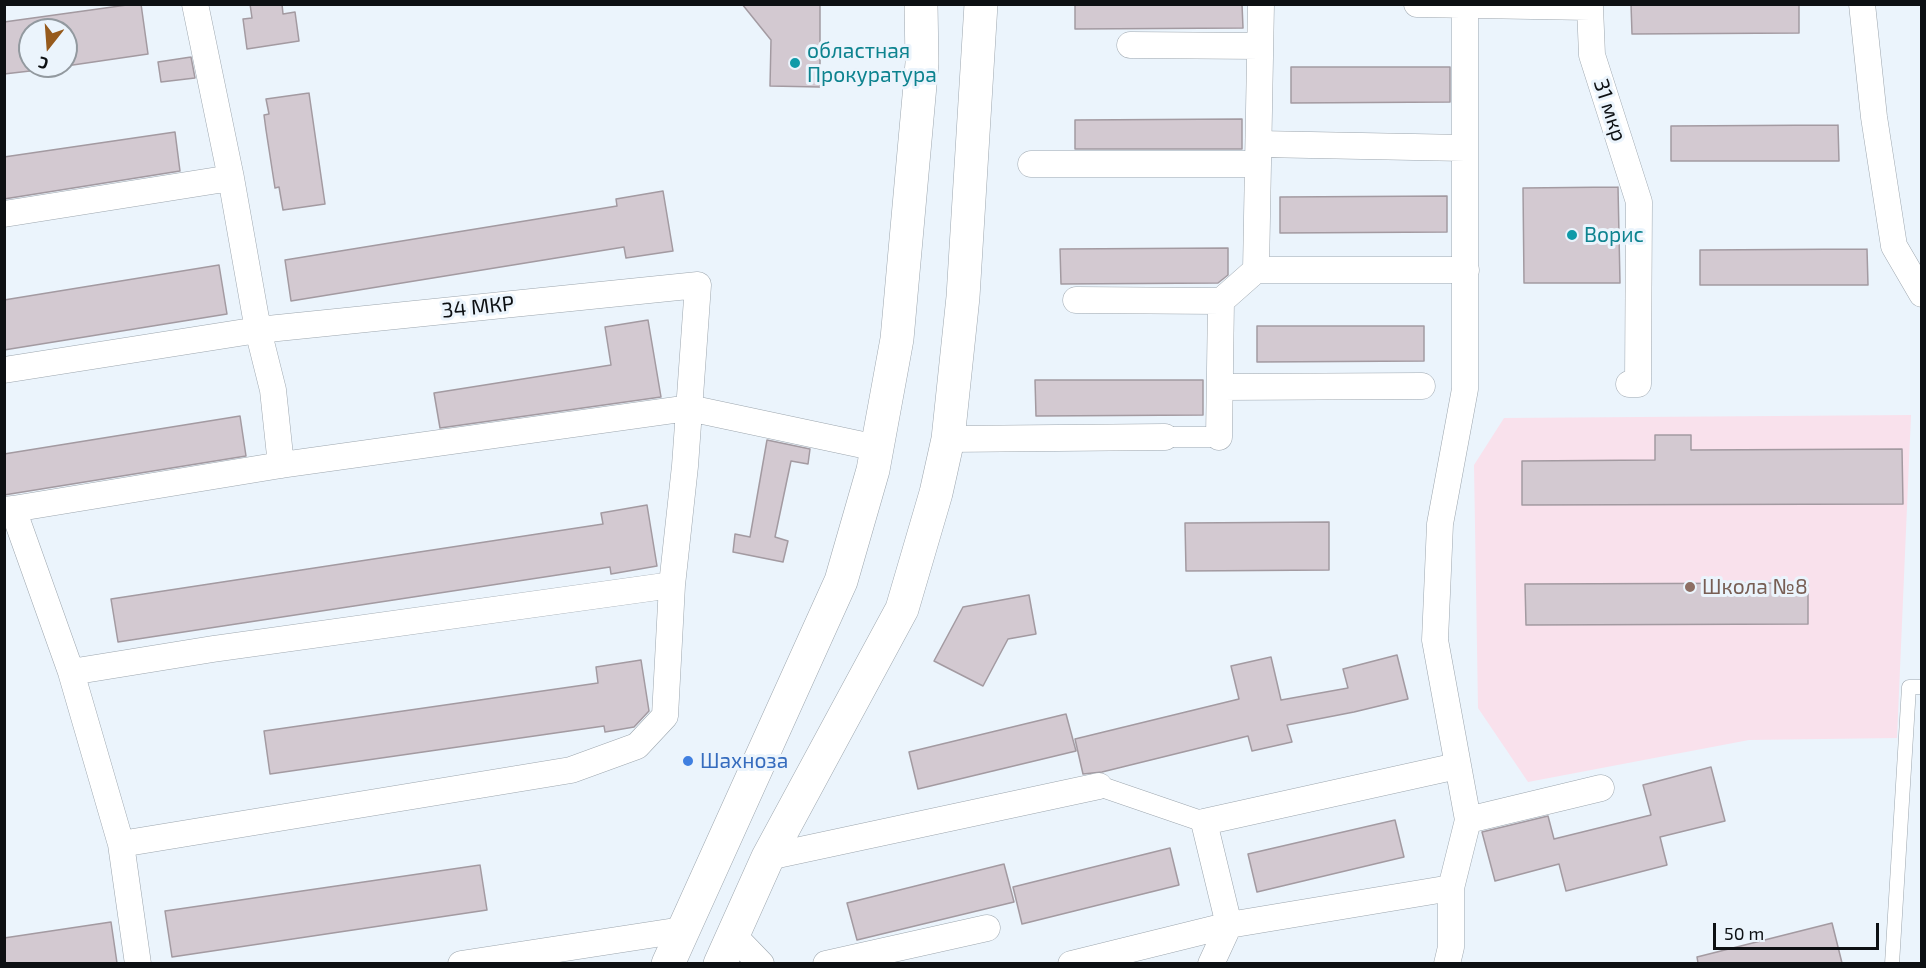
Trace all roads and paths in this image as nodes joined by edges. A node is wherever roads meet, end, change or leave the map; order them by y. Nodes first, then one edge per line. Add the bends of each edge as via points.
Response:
1 (195, 4) edge
2 (921, 4) edge
3 (981, 4) edge
4 (1261, 4) edge
5 (1417, 4) edge
6 (1862, 4) edge
7 (1465, 5) edge
8 (1130, 45) dead end
9 (1260, 46) junction
10 (1466, 148) junction
11 (1258, 154) junction
12 (1031, 164) dead end
13 (231, 178) junction
14 (4, 214) edge
15 (1256, 270) junction
16 (1466, 270) junction
17 (1922, 294) edge
18 (1076, 300) dead end
19 (1221, 301) junction
20 (258, 330) junction
21 (4, 370) edge
22 (1633, 384) dead end
23 (1422, 386) dead end
24 (1221, 387) junction
25 (689, 408) junction
26 (1165, 437) joint
27 (1218, 437) joint
28 (948, 439) junction
29 (877, 448) junction
30 (281, 465) junction
31 (9, 510) edge
32 (672, 585) junction
33 (71, 672) junction
34 (1922, 687) edge
35 (1457, 766) junction
36 (1099, 786) joint
37 (1601, 788) dead end
38 (1468, 820) junction
39 (1204, 822) junction
40 (121, 844) junction
41 (768, 857) junction
42 (1451, 888) junction
43 (1229, 924) junction
44 (987, 928) dead end
45 (682, 930) junction
46 (726, 949) edge
47 (138, 963) edge
48 (461, 963) edge
49 (668, 963) edge
50 (760, 963) edge
51 (826, 963) edge
52 (1071, 963) edge
53 (1211, 963) edge
54 (1447, 963) edge
55 (1892, 963) edge

1 - 13 street
2 - 29 main road via 922,63 897,339
3 - 28 main road via 964,285
4 - 9 street
5 - 7 street, 31 мкр
6 - 17 street via 1894,246
7 - 10 street
7 - 22 street, 31 мкр via 1590,6 1592,55 1639,202
8 - 9 street
9 - 11 street
10 - 11 street
10 - 16 street
11 - 12 street
11 - 15 street
13 - 14 street
13 - 20 street
15 - 16 street
15 - 19 street
16 - 35 street via 1465,389 1440,525 1435,640
18 - 19 street
19 - 24 street
20 - 21 street, 34 МКР
20 - 25 street, 34 МКР via 698,285
20 - 30 street via 273,390
23 - 24 street
24 - 27 street
25 - 29 street
25 - 30 street
25 - 32 street
26 - 27 street
26 - 28 street
28 - 41 main road via 902,609
29 - 45 main road via 841,582
30 - 31 street
31 - 33 street
32 - 33 street
32 - 40 street via 665,716 636,746 571,770
33 - 40 street
34 - 55 lane via 1909,687
35 - 38 street
35 - 39 street
36 - 39 street
36 - 41 street
37 - 38 street
38 - 42 street
39 - 43 street
40 - 47 street
41 - 46 main road
42 - 43 street
42 - 54 street via 1451,947
43 - 52 street
43 - 53 street
44 - 51 street
45 - 48 street
45 - 49 main road
46 - 50 street

